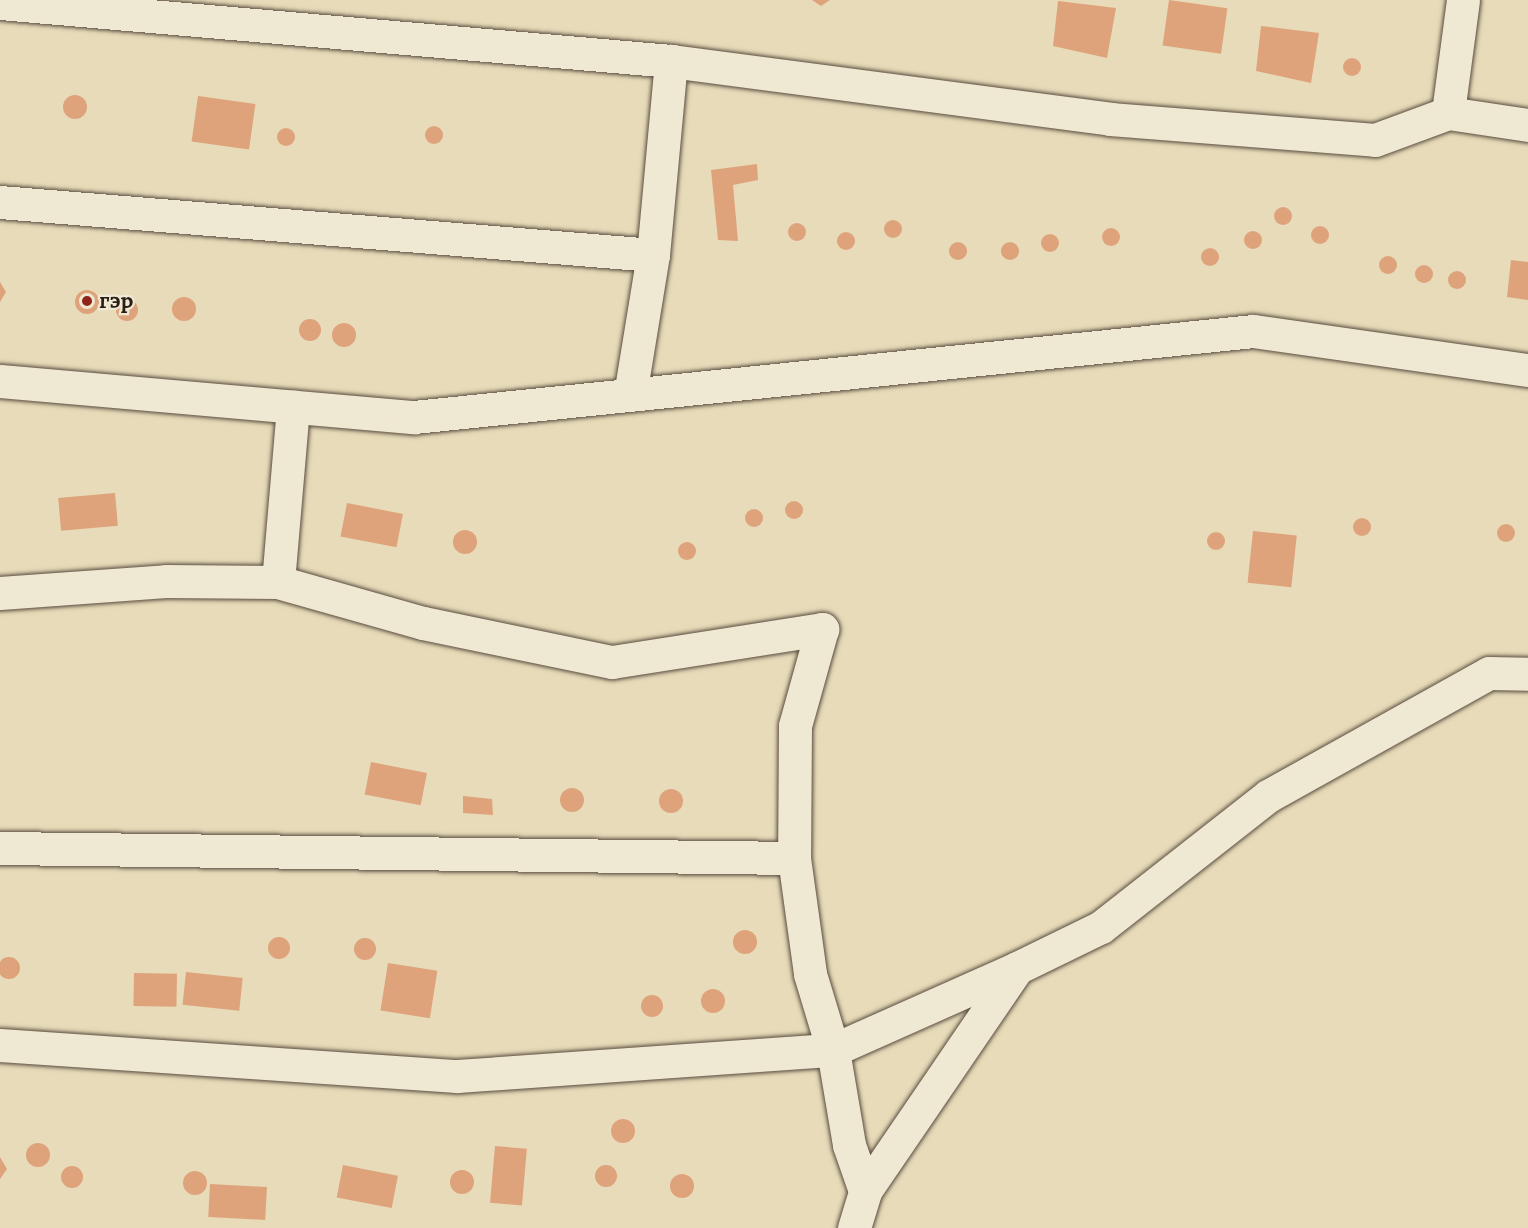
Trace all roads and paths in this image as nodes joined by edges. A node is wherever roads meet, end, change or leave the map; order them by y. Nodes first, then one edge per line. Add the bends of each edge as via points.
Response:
1 (1463, 0) edge
2 (0, 3) edge
3 (670, 61) junction
4 (1448, 113) junction
5 (1528, 125) edge
6 (0, 202) edge
7 (653, 255) junction
8 (1528, 370) edge
9 (0, 381) edge
10 (630, 395) junction
11 (293, 407) junction
12 (278, 582) junction
13 (0, 592) edge
14 (1528, 674) edge
15 (0, 848) edge
16 (794, 858) junction
17 (1017, 968) junction
18 (0, 1045) edge
19 (833, 1050) junction
20 (866, 1191) junction
21 (854, 1228) edge

1 - 4 street
2 - 3 street
3 - 4 street via 1110,119 1375,140
3 - 7 street
4 - 5 street
6 - 7 street
7 - 10 street
8 - 10 street via 1253,331
9 - 11 street
10 - 11 street via 414,417
11 - 12 street
12 - 13 street via 166,581
12 - 16 street via 423,623 612,662 822,629 795,726
14 - 17 street via 1489,673 1268,796 1101,927
15 - 16 street
16 - 19 street via 810,974
17 - 19 street
17 - 20 street
18 - 19 street via 457,1076
19 - 20 street via 849,1145
20 - 21 street

